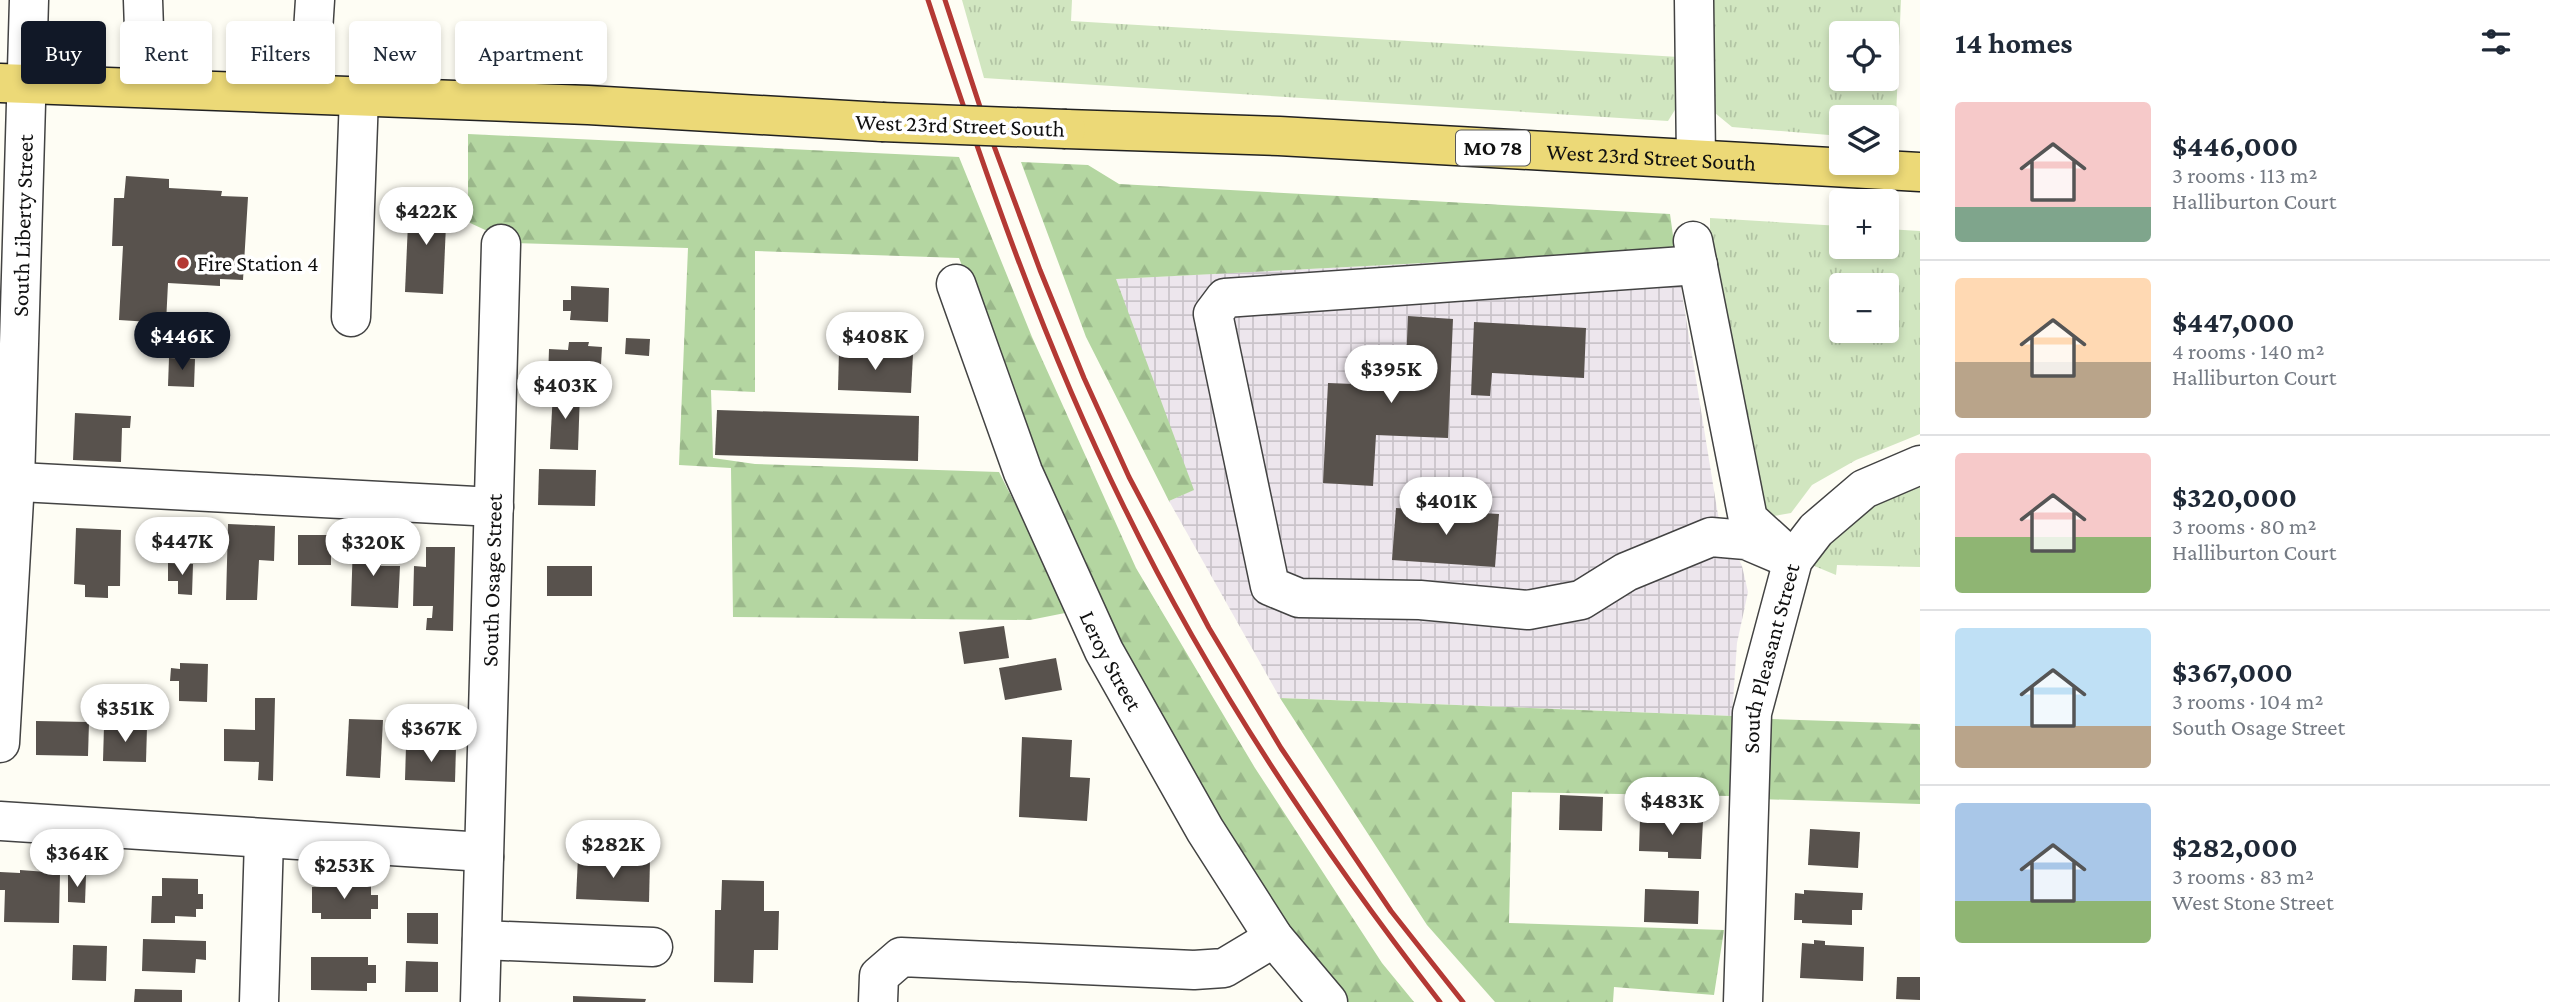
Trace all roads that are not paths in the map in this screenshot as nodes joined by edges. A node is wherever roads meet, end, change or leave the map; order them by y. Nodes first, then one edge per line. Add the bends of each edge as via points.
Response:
1 (29, 0) edge
2 (143, 0) edge
3 (315, 0) edge
4 (1694, 0) edge
5 (13, 83) edge
6 (146, 88) junction
7 (309, 94) junction
8 (359, 96) junction
9 (1696, 159) junction
10 (1920, 172) edge
11 (501, 244) dead end
12 (956, 284) dead end
13 (351, 317) dead end
14 (1920, 465) edge
15 (8, 481) edge
16 (494, 507) junction
17 (1793, 560) junction
18 (0, 743) edge
19 (0, 821) edge
20 (264, 839) junction
21 (484, 857) junction
22 (1274, 938) junction
23 (482, 940) junction
24 (653, 947) dead end
25 (259, 1002) edge
26 (480, 1002) edge
27 (878, 1002) edge
28 (1328, 1002) edge
29 (1743, 1002) edge

1 - 5 street, South Liberty Street
2 - 6 street
3 - 7 street
4 - 9 street
5 - 6 main road, West 23rd Street South / MO 78
5 - 15 street, South Liberty Street
6 - 7 main road, West 23rd Street South / MO 78
7 - 8 main road, West 23rd Street South / MO 78
8 - 9 main road, West 23rd Street South / MO 78, bridge
8 - 13 street
9 - 10 main road, West 23rd Street South / MO 78
11 - 16 street, South Osage Street
12 - 22 street, Leroy Street via 1023,472 1104,651 1205,830
14 - 17 street, South Pleasant Street via 1864,489 1816,530
15 - 16 street
15 - 18 street, South Liberty Street
16 - 21 street, South Osage Street
17 - 17 street via 1748,519 1696,253 1225,298 1213,314 1269,586 1299,598 1420,600 1528,610 1581,600 1626,572 1711,537 1746,540
17 - 29 street, South Pleasant Street via 1752,713
19 - 20 street
20 - 21 street via 468,851
20 - 25 street
21 - 23 street, South Osage Street
22 - 27 street via 1224,968 1194,971 901,957 879,976
22 - 28 street, Leroy Street
23 - 24 street
23 - 26 street, South Osage Street

